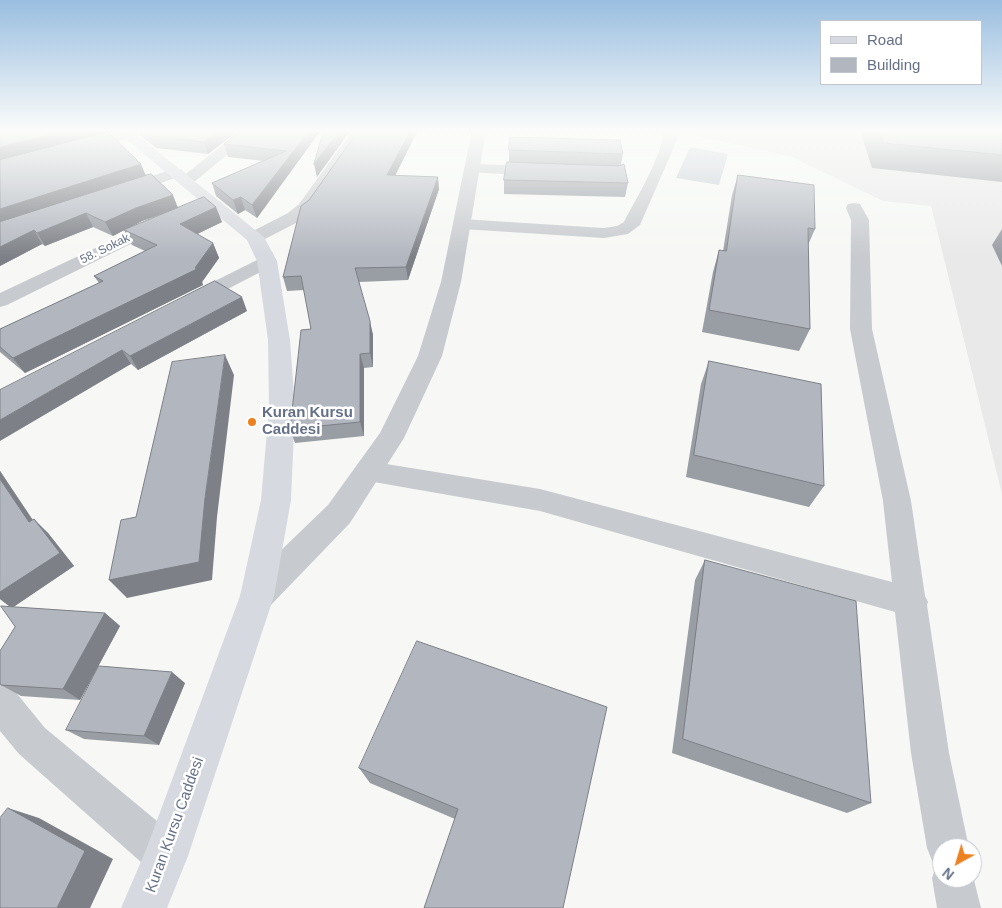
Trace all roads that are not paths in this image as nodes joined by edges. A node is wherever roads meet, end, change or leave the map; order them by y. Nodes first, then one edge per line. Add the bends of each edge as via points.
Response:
1 (177, 172) edge
2 (187, 172) edge
3 (330, 172) edge
4 (471, 172) edge
5 (656, 172) edge
6 (182, 176) junction
7 (112, 194) edge
8 (854, 208) dead end
9 (176, 216) edge
10 (462, 224) junction
11 (261, 249) junction
12 (0, 301) edge
13 (169, 312) edge
14 (368, 471) junction
15 (257, 596) junction
16 (912, 602) junction
17 (0, 702) edge
18 (946, 838) edge
19 (166, 856) junction
20 (955, 888) edge
21 (144, 908) edge
22 (959, 908) edge

1 - 6 main road
2 - 6 street
3 - 11 street via 305,208
4 - 10 street
5 - 10 street via 631,224 622,230 604,233
6 - 7 street
6 - 11 main road via 204,205
8 - 16 street via 860,220 861,330 897,502
9 - 12 street, 58. Sokak
10 - 14 street via 451,282 430,356 391,438
11 - 13 street
11 - 15 main road, Kuran Kursu Caddesi via 279,340 282,408 276,500
14 - 15 street via 339,514
14 - 16 street via 540,500
15 - 19 main road, Kuran Kursu Caddesi
16 - 18 street via 930,753
17 - 19 street via 32,741
19 - 21 main road, Kuran Kursu Caddesi
20 - 22 street

